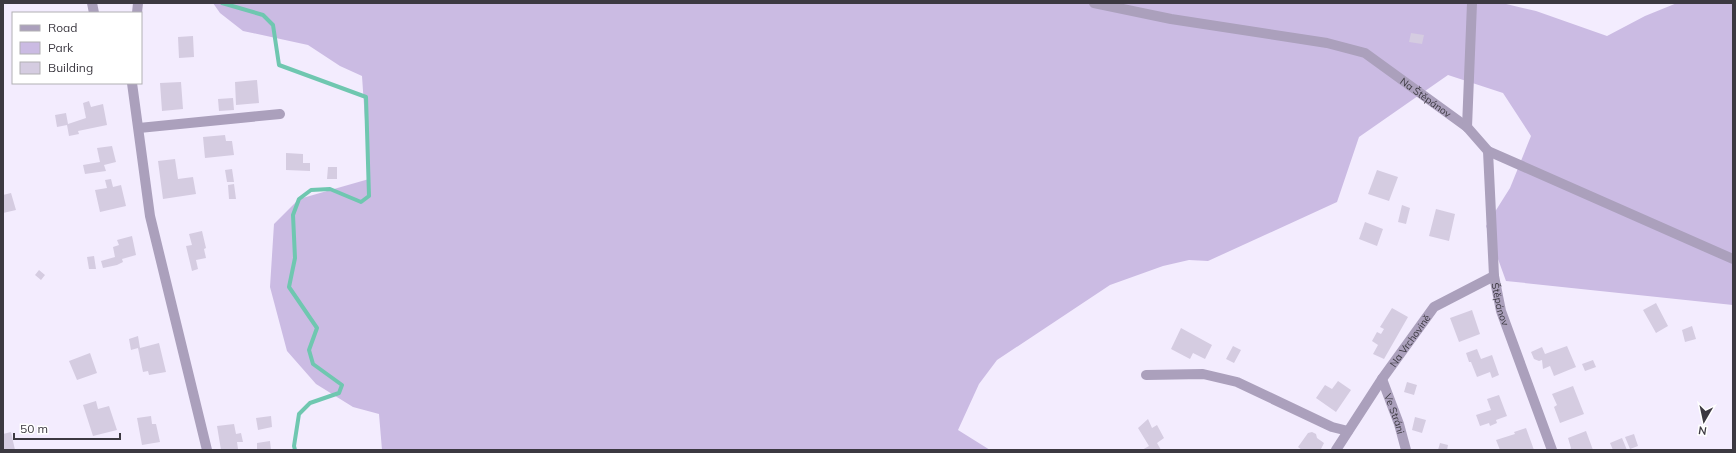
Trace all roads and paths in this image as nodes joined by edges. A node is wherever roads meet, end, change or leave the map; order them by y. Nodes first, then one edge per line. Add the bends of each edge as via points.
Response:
1 (1094, 3) edge
2 (1472, 3) edge
3 (132, 84) edge
4 (280, 114) dead end
5 (1467, 127) junction
6 (139, 128) junction
7 (1488, 151) junction
8 (1733, 259) edge
9 (1494, 276) junction
10 (1146, 374) dead end
11 (1382, 379) junction
12 (1348, 431) junction
13 (207, 450) edge
14 (1336, 450) edge
15 (1406, 450) edge
16 (1552, 450) edge

1 - 5 street, Na Štěpánov via 1171,19 1327,43 1365,53
2 - 5 street
3 - 6 street
4 - 6 street
5 - 7 street, Na Štěpánov
6 - 13 street via 150,216
7 - 8 street, Na Štěpánov
7 - 9 street, Štěpánov
9 - 11 street, Na Vrchovině via 1434,307
9 - 16 street, Štěpánov via 1502,311
10 - 12 street via 1203,374 1237,382 1332,427
11 - 12 street, Na Vrchovině
11 - 15 street, Ve Stráni
12 - 14 street, Na Vrchovině

